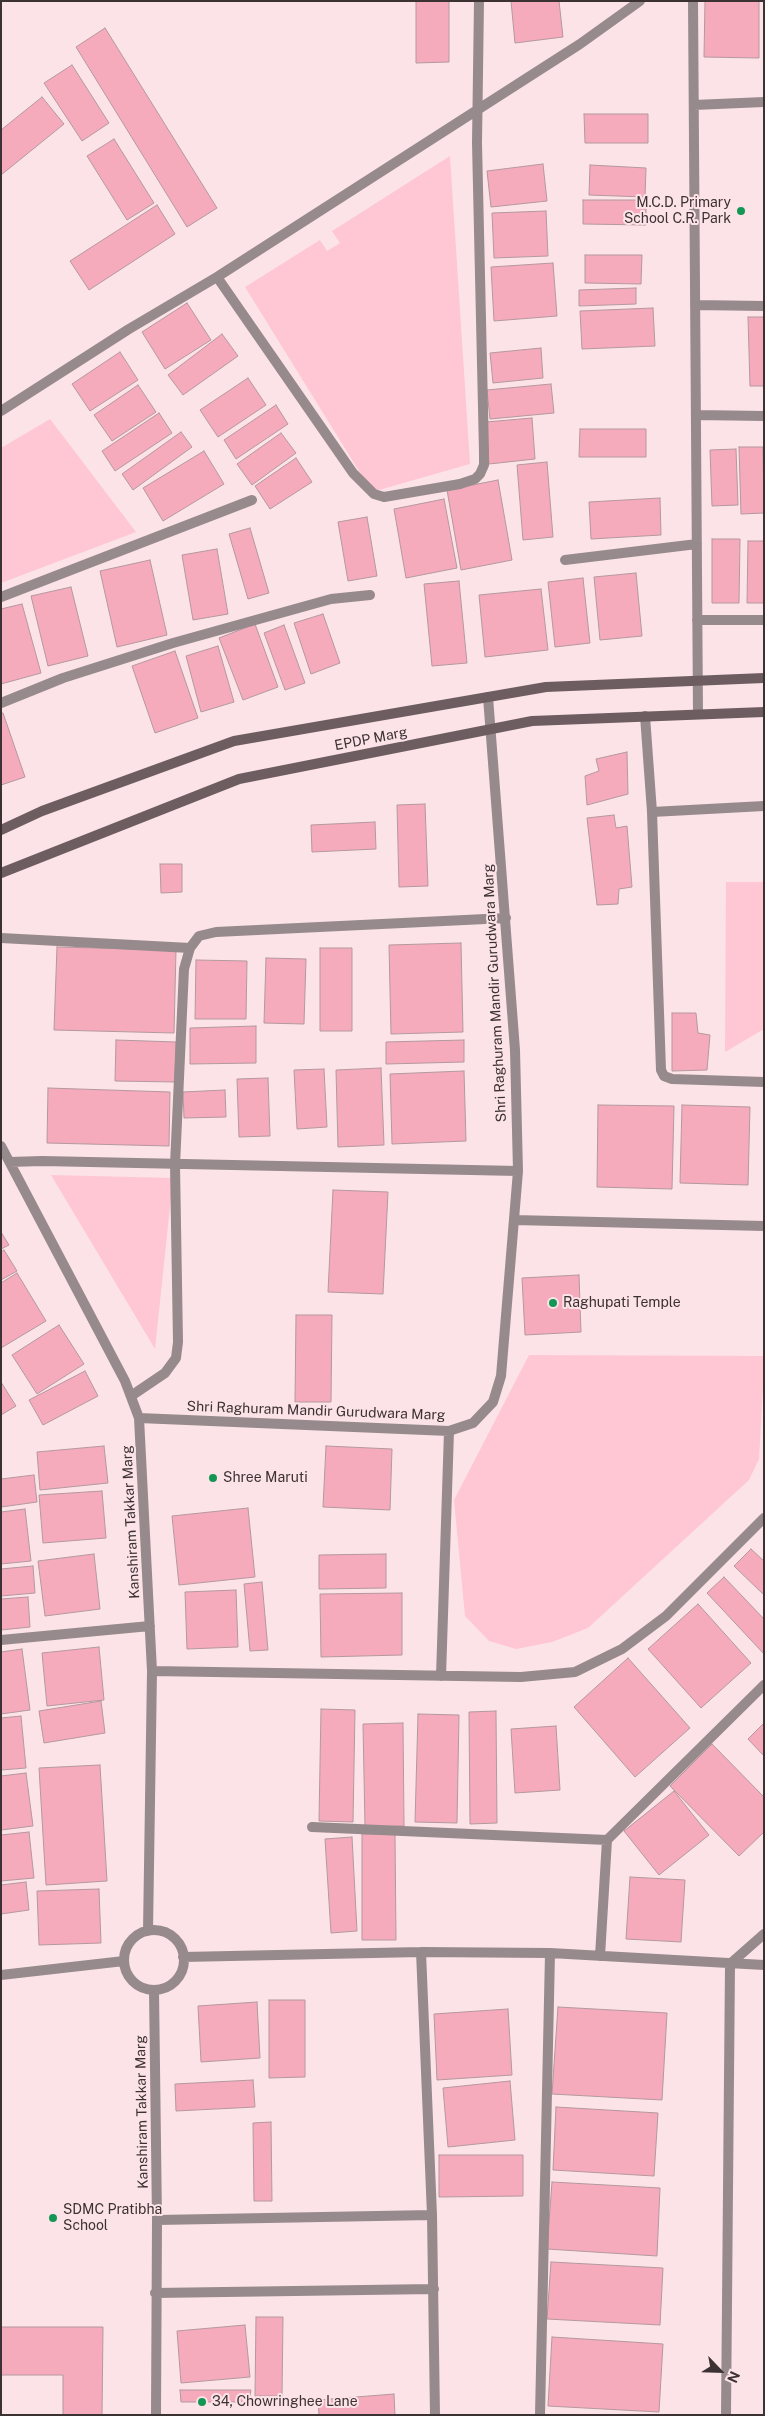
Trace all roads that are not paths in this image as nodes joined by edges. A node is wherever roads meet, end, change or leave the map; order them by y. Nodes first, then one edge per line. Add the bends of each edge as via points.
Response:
1 (478, 1) edge
2 (640, 1) edge
3 (693, 1) edge
4 (764, 102) edge
5 (694, 105) junction
6 (477, 110) junction
7 (217, 278) junction
8 (695, 305) junction
9 (764, 306) edge
10 (1, 411) edge
11 (696, 415) junction
12 (764, 416) edge
13 (252, 500) dead end
14 (697, 544) junction
15 (565, 560) dead end
16 (370, 595) dead end
17 (1, 597) edge
18 (697, 620) junction
19 (764, 620) edge
20 (764, 678) edge
21 (698, 682) junction
22 (488, 697) junction
23 (1, 703) edge
24 (764, 712) edge
25 (698, 714) junction
26 (645, 716) junction
27 (490, 729) junction
28 (764, 806) edge
29 (652, 812) junction
30 (1, 830) edge
31 (1, 873) edge
32 (506, 918) junction
33 (1, 938) edge
34 (190, 948) junction
35 (764, 1082) edge
36 (1, 1146) edge
37 (10, 1162) junction
38 (176, 1165) junction
39 (518, 1171) junction
40 (514, 1220) junction
41 (764, 1226) edge
42 (131, 1396) junction
43 (139, 1418) junction
44 (449, 1431) junction
45 (764, 1518) edge
46 (150, 1626) junction
47 (1, 1640) edge
48 (152, 1671) junction
49 (441, 1676) junction
50 (764, 1685) edge
51 (312, 1827) dead end
52 (607, 1840) junction
53 (148, 1931) junction
54 (764, 1934) edge
55 (421, 1952) junction
56 (550, 1953) junction
57 (183, 1956) junction
58 (600, 1956) junction
59 (124, 1961) junction
60 (730, 1964) junction
61 (764, 1965) edge
62 (1, 1975) edge
63 (154, 1990) junction
64 (432, 2215) junction
65 (157, 2220) junction
66 (434, 2289) junction
67 (155, 2293) junction
68 (156, 2415) edge
69 (434, 2415) edge
70 (540, 2415) edge
71 (726, 2415) edge

1 - 6 street
2 - 6 street
3 - 5 street
4 - 5 street
5 - 8 street
6 - 7 street
6 - 7 street via 484,465 476,479 384,497 374,494 353,473
7 - 10 street via 129,328
8 - 9 street
8 - 11 street
11 - 12 street
11 - 14 street
13 - 17 street
14 - 15 street
14 - 18 street
16 - 23 street via 331,600 173,642 63,678
18 - 19 street
18 - 21 street
20 - 21 main road, EPDP Marg
21 - 22 main road, EPDP Marg via 546,687
21 - 25 street
22 - 27 street, Shri Raghuram Mandir Gurudwara Marg
22 - 30 main road, EPDP Marg via 234,741 42,811
24 - 25 main road, EPDP Marg
25 - 26 main road, EPDP Marg
26 - 27 main road, EPDP Marg via 532,721
26 - 29 street
27 - 31 main road, EPDP Marg via 239,779
27 - 32 street, Shri Raghuram Mandir Gurudwara Marg
28 - 29 street
29 - 35 street via 661,1070 664,1076 672,1079
32 - 34 street via 216,932 199,936
32 - 39 street, Shri Raghuram Mandir Gurudwara Marg via 515,1050
33 - 34 street
34 - 38 street via 184,969
36 - 37 street, Kanshiram Takkar Marg
37 - 38 street
37 - 42 street, Kanshiram Takkar Marg
38 - 39 street
38 - 42 street via 176,1358 165,1373
39 - 40 street, Shri Raghuram Mandir Gurudwara Marg
40 - 41 street
40 - 44 street, Shri Raghuram Mandir Gurudwara Marg via 502,1376 493,1402 473,1423
42 - 43 street, Kanshiram Takkar Marg
43 - 44 street, Shri Raghuram Mandir Gurudwara Marg
43 - 46 street, Kanshiram Takkar Marg
44 - 49 street
45 - 49 street via 666,1616 622,1650 575,1672 521,1678
46 - 47 street
46 - 48 street, Kanshiram Takkar Marg
48 - 49 street
48 - 53 street, Kanshiram Takkar Marg
50 - 52 street
51 - 52 street
52 - 58 street
53 - 57 street via 159,1930 168,1934 179,1944
53 - 59 street via 132,1940
54 - 60 street
55 - 56 street
55 - 57 street
55 - 64 street
56 - 58 street
56 - 70 street
57 - 63 street via 183,1968 178,1978 167,1987
58 - 60 street
59 - 62 street
59 - 63 street via 133,1982
60 - 61 street
60 - 71 street
63 - 65 street, Kanshiram Takkar Marg
64 - 65 street
64 - 66 street
65 - 67 street, Kanshiram Takkar Marg
66 - 67 street
66 - 69 street
67 - 68 street, Kanshiram Takkar Marg

